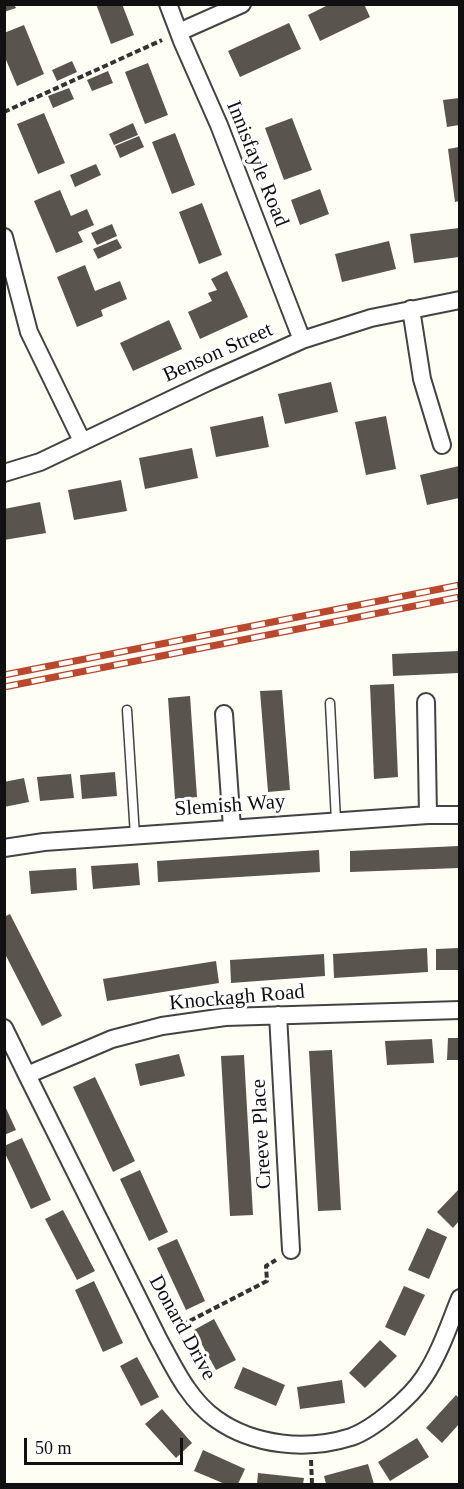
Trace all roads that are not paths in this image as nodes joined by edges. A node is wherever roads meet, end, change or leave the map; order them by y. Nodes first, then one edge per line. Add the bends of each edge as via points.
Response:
1 (168, 4) edge
2 (242, 4) edge
3 (179, 32) junction
4 (4, 237) edge
5 (459, 300) edge
6 (411, 309) junction
7 (302, 340) junction
8 (82, 441) junction
9 (442, 445) dead end
10 (4, 473) edge
11 (426, 702) dead end
12 (330, 703) dead end
13 (127, 710) dead end
14 (224, 714) dead end
15 (428, 815) junction
16 (459, 815) edge
17 (336, 821) junction
18 (232, 828) junction
19 (135, 836) junction
20 (4, 848) edge
21 (459, 1010) edge
22 (278, 1015) junction
23 (4, 1028) edge
24 (27, 1075) junction
25 (291, 1250) road end
26 (459, 1298) edge

1 - 3 street, Innisfayle Road
2 - 3 street
3 - 7 street, Innisfayle Road
4 - 8 street via 29,332
5 - 6 street, Benson Street
6 - 7 street, Benson Street
6 - 9 street via 423,379
7 - 8 street, Benson Street
8 - 10 street, Benson Street via 40,462
11 - 15 street
12 - 17 lane
13 - 19 lane
14 - 18 street
15 - 16 street, Slemish Way
15 - 17 street, Slemish Way
17 - 18 street, Slemish Way
18 - 19 street, Slemish Way
19 - 20 street, Slemish Way
21 - 22 street, Knockagh Road
22 - 24 street, Knockagh Road via 225,1017 162,1026 112,1039
22 - 25 street, Creeve Place
23 - 24 street, Donard Drive
24 - 26 street, Donard Drive via 179,1378 216,1419 243,1434 290,1445 321,1444 353,1436 381,1419 424,1378

